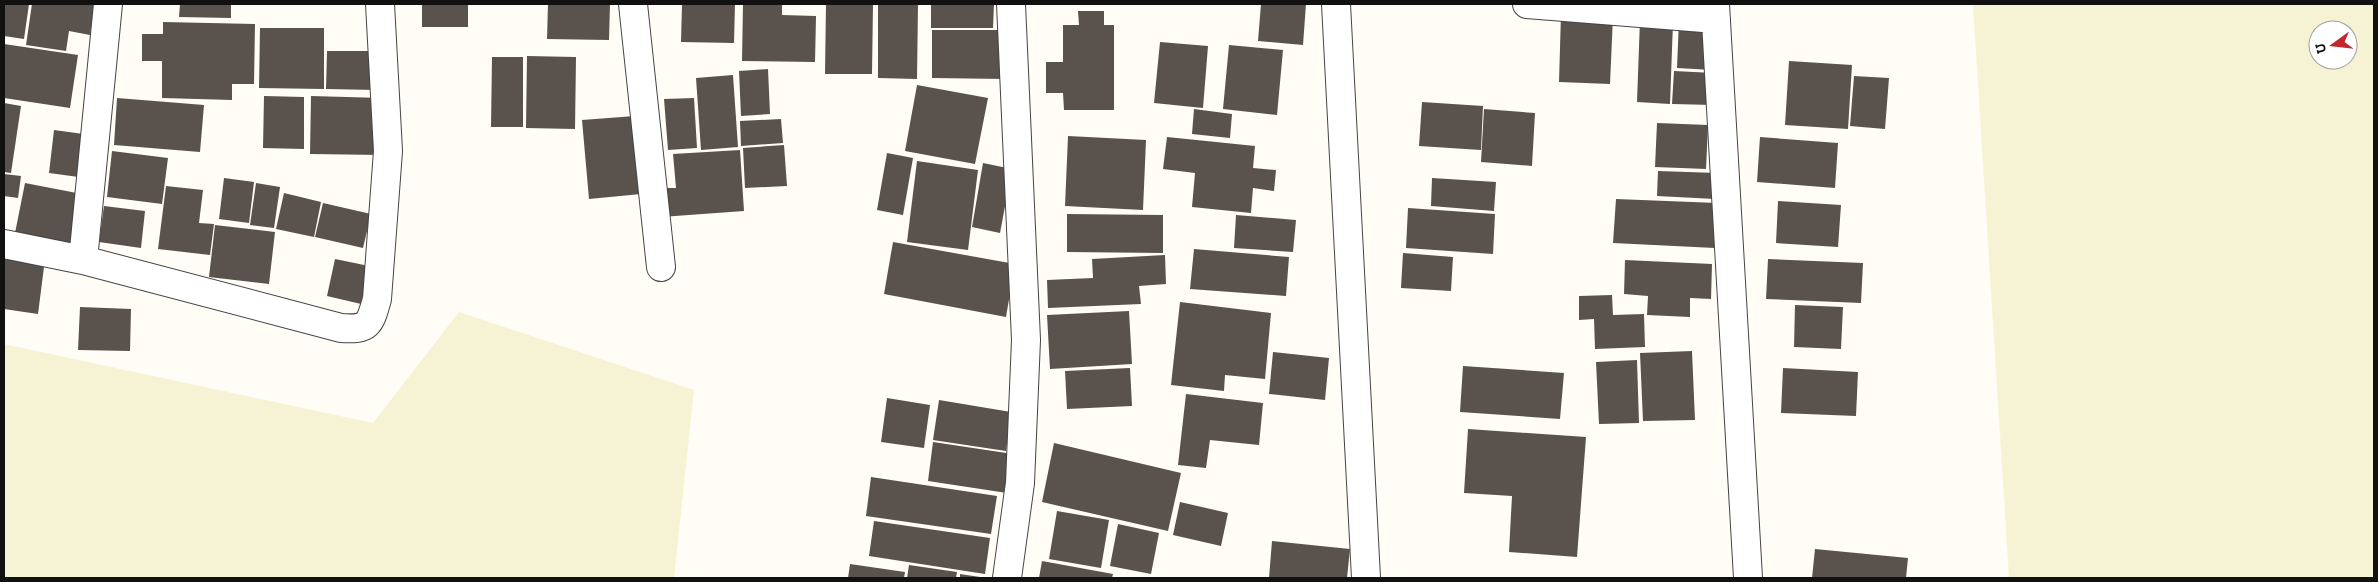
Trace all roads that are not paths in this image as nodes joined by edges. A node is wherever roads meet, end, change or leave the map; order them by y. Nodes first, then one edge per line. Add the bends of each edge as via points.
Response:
1 (108, 4) edge
2 (380, 4) edge
3 (633, 4) edge
4 (1010, 4) edge
5 (1336, 4) edge
6 (1527, 4) edge
7 (1716, 11) edge
8 (4, 244) edge
9 (83, 260) junction
10 (661, 266) dead end
11 (1007, 578) edge
12 (1366, 578) edge
13 (1748, 578) edge

1 - 9 street
2 - 9 street via 388,151 377,299 372,320 359,329 341,328
3 - 10 street
4 - 11 street via 1026,340 1020,483
5 - 12 street
6 - 7 street
7 - 13 street
8 - 9 street

